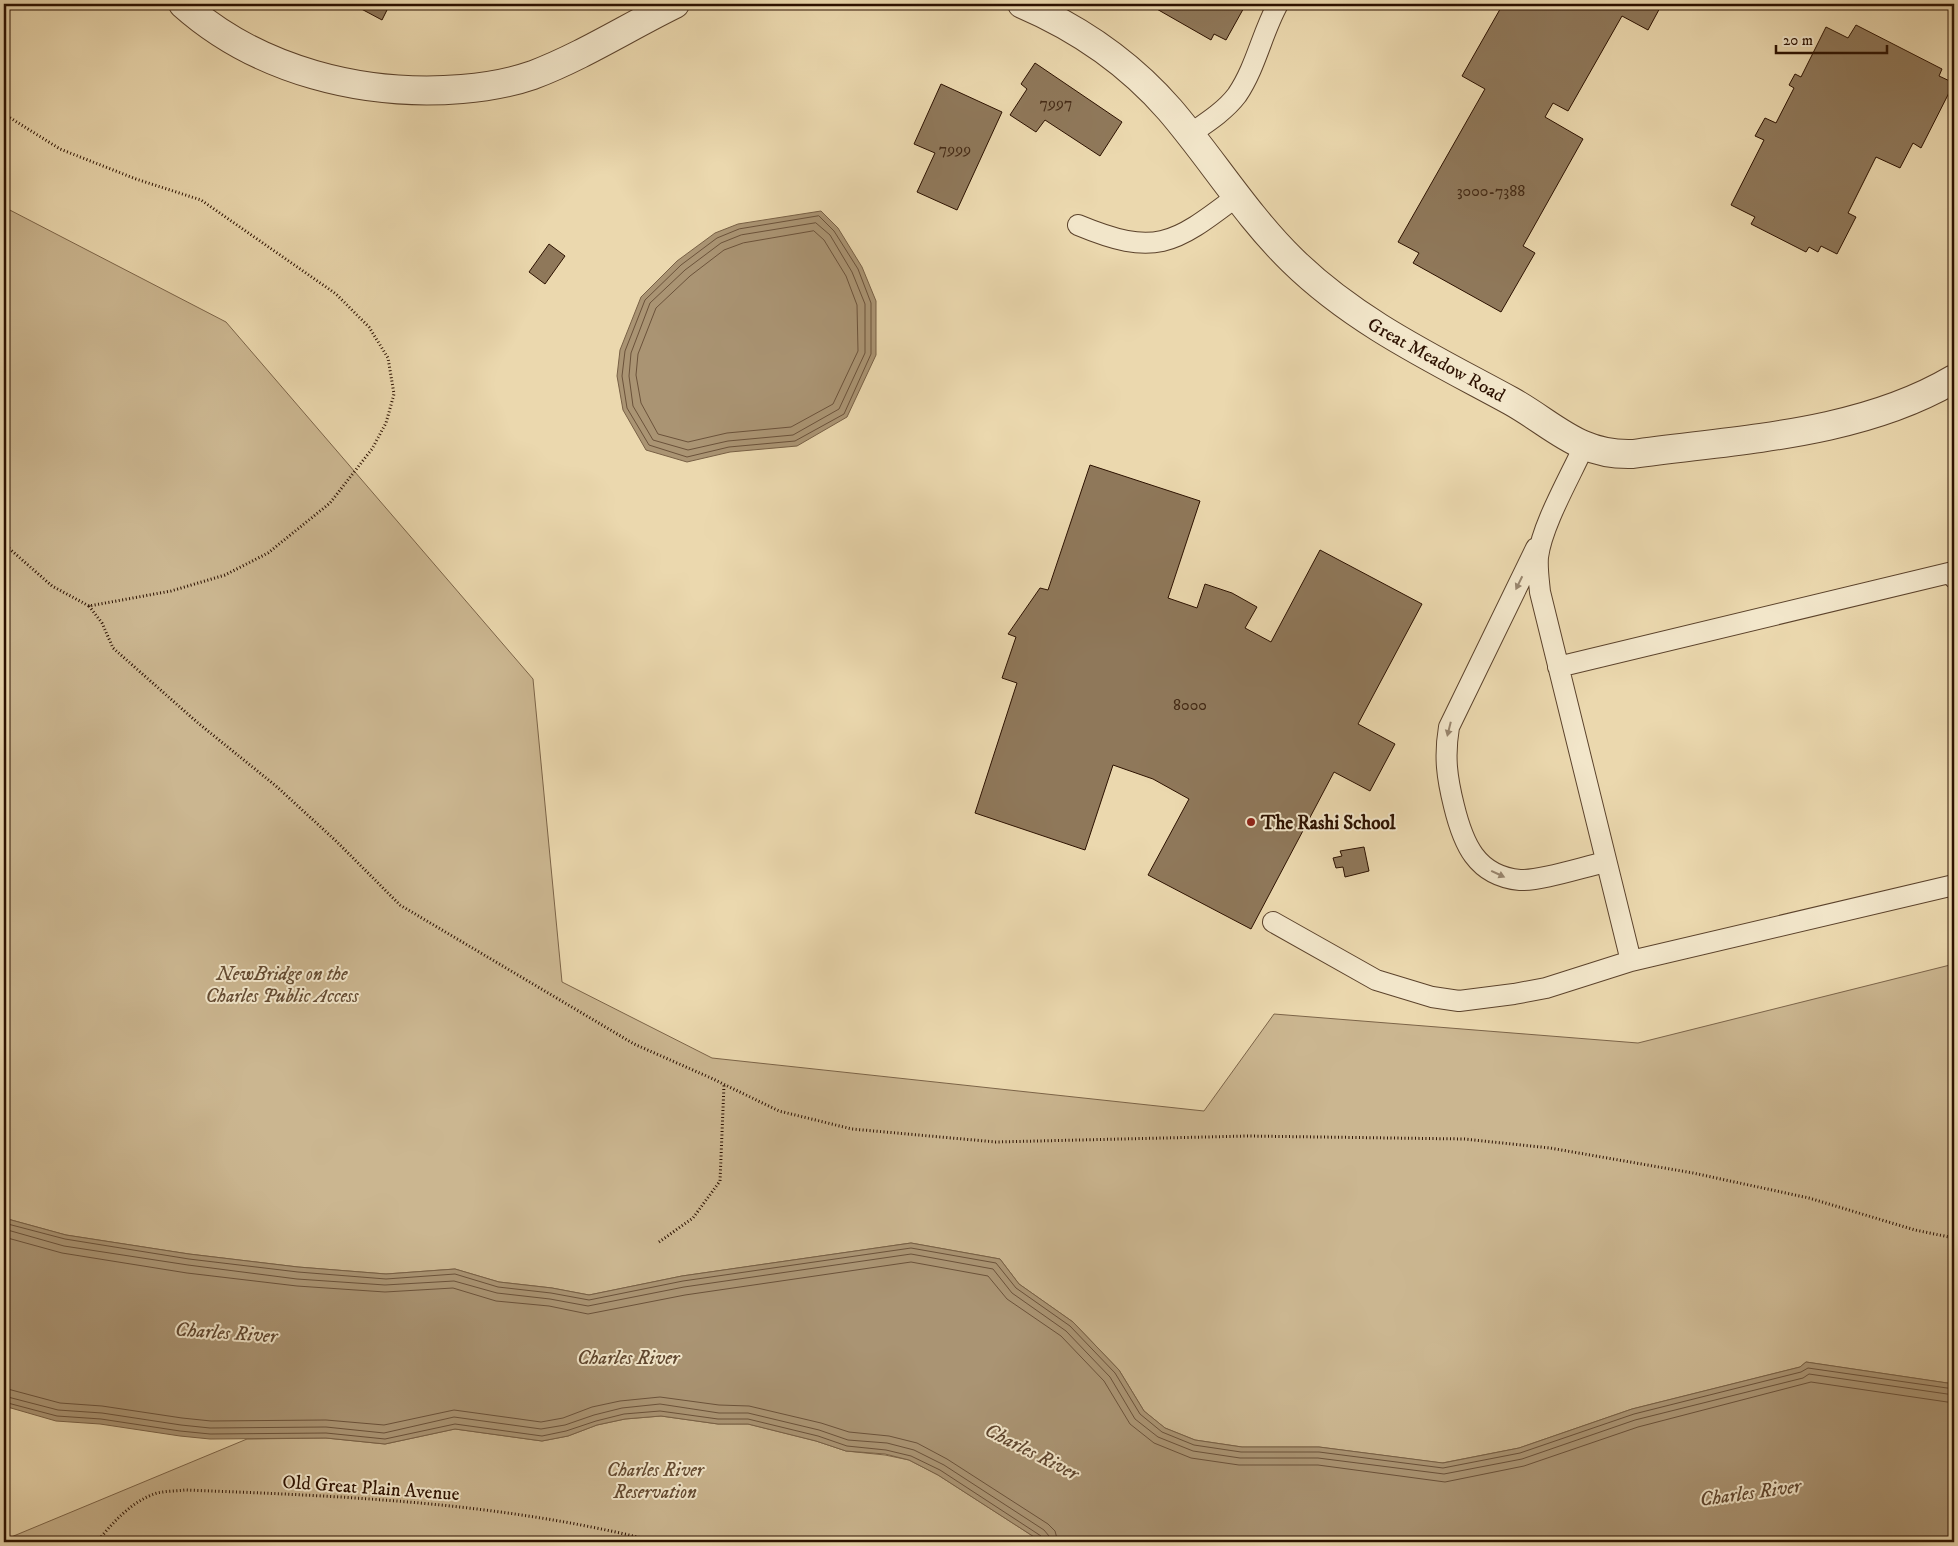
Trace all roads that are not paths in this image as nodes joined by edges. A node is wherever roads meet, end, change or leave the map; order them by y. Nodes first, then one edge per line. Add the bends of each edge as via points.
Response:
1 (183, 4) edge
2 (675, 4) edge
3 (1022, 4) edge
4 (1278, 4) edge
5 (1190, 134) junction
6 (1236, 197) junction
7 (1078, 225) dead end
8 (1954, 380) edge
9 (1584, 446) junction
10 (1548, 524) junction
11 (1954, 578) edge
12 (1558, 667) junction
13 (1606, 862) junction
14 (1954, 885) edge
15 (1273, 922) dead end
16 (1630, 961) junction

1 - 2 street via 245,47 276,62 346,83 417,91 480,87 533,75 587,51
3 - 5 street, Great Meadow Road via 1074,30 1119,61 1148,87
4 - 5 lane via 1249,74 1236,96
5 - 6 street, Great Meadow Road
6 - 7 lane via 1190,230 1158,243 1123,241
6 - 9 street, Great Meadow Road via 1273,241 1340,302 1387,334 1517,405
8 - 9 street, Great Meadow Road via 1865,417 1804,431 1633,454 1600,452
9 - 10 lane
10 - 12 lane via 1538,557 1540,592
10 -> 13 lane via 1449,727 1447,776 1461,833 1468,848 1493,872 1522,880
11 - 12 lane via 1953,572
12 - 13 lane
13 - 16 lane
14 - 16 lane
15 - 16 lane via 1376,980 1417,993 1459,1001 1546,988

